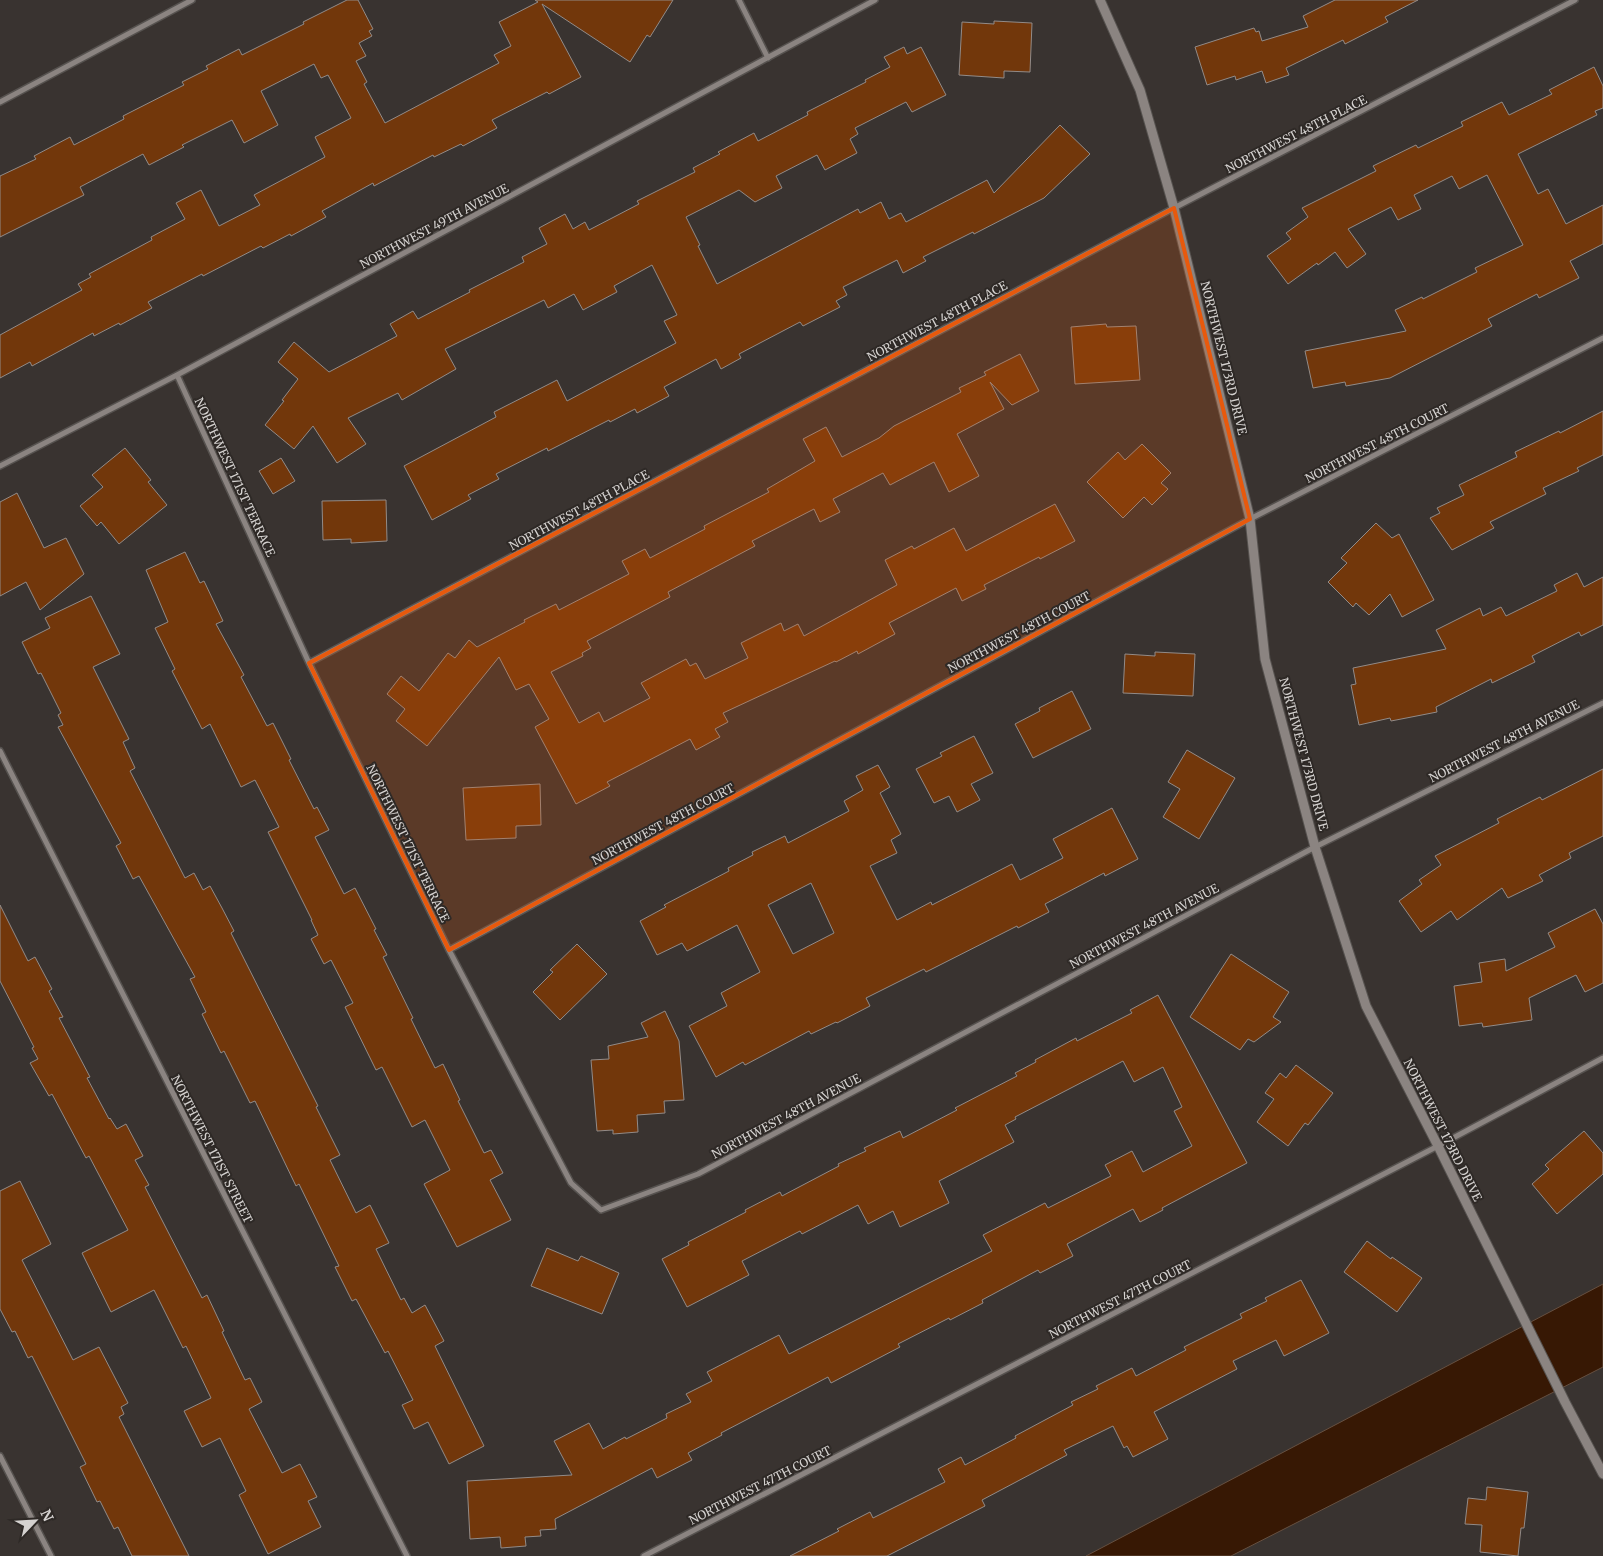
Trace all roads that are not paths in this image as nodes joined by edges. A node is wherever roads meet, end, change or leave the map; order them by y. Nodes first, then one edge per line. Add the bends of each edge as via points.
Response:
1 (192, 0) edge
2 (739, 0) edge
3 (876, 0) edge
4 (1100, 0) edge
5 (1575, 0) edge
6 (768, 58) junction
7 (0, 102) edge
8 (1174, 208) junction
9 (1603, 338) edge
10 (178, 375) junction
11 (0, 466) edge
12 (1250, 519) junction
13 (310, 662) junction
14 (1603, 703) edge
15 (0, 751) edge
16 (1315, 847) junction
17 (449, 950) junction
18 (1603, 1058) edge
19 (1438, 1146) junction
20 (698, 1174) joint
21 (0, 1456) edge
22 (1603, 1474) edge
23 (51, 1556) edge
24 (407, 1556) edge
25 (644, 1556) edge

1 - 7 street
2 - 6 street
3 - 6 street, NORTHWEST 49TH AVENUE
4 - 8 street, NORTHWEST 173RD DRIVE via 1140,90
5 - 8 street, NORTHWEST 48TH PLACE
6 - 10 street, NORTHWEST 49TH AVENUE
8 - 12 street, NORTHWEST 173RD DRIVE
8 - 13 street, NORTHWEST 48TH PLACE
9 - 12 street, NORTHWEST 48TH COURT
10 - 11 street, NORTHWEST 49TH AVENUE
10 - 13 street, NORTHWEST 171ST TERRACE
12 - 16 street, NORTHWEST 173RD DRIVE via 1265,658
12 - 17 street, NORTHWEST 48TH COURT
13 - 17 street, NORTHWEST 171ST TERRACE
14 - 16 street, NORTHWEST 48TH AVENUE
15 - 24 street, NORTHWEST 171ST STREET
16 - 19 street, NORTHWEST 173RD DRIVE via 1366,1006
16 - 20 street, NORTHWEST 48TH AVENUE
17 - 20 street, NORTHWEST 171ST TERRACE via 571,1183 601,1210
18 - 19 street, NORTHWEST 47TH COURT
19 - 22 street, NORTHWEST 173RD DRIVE
19 - 25 street, NORTHWEST 47TH COURT
21 - 23 street

